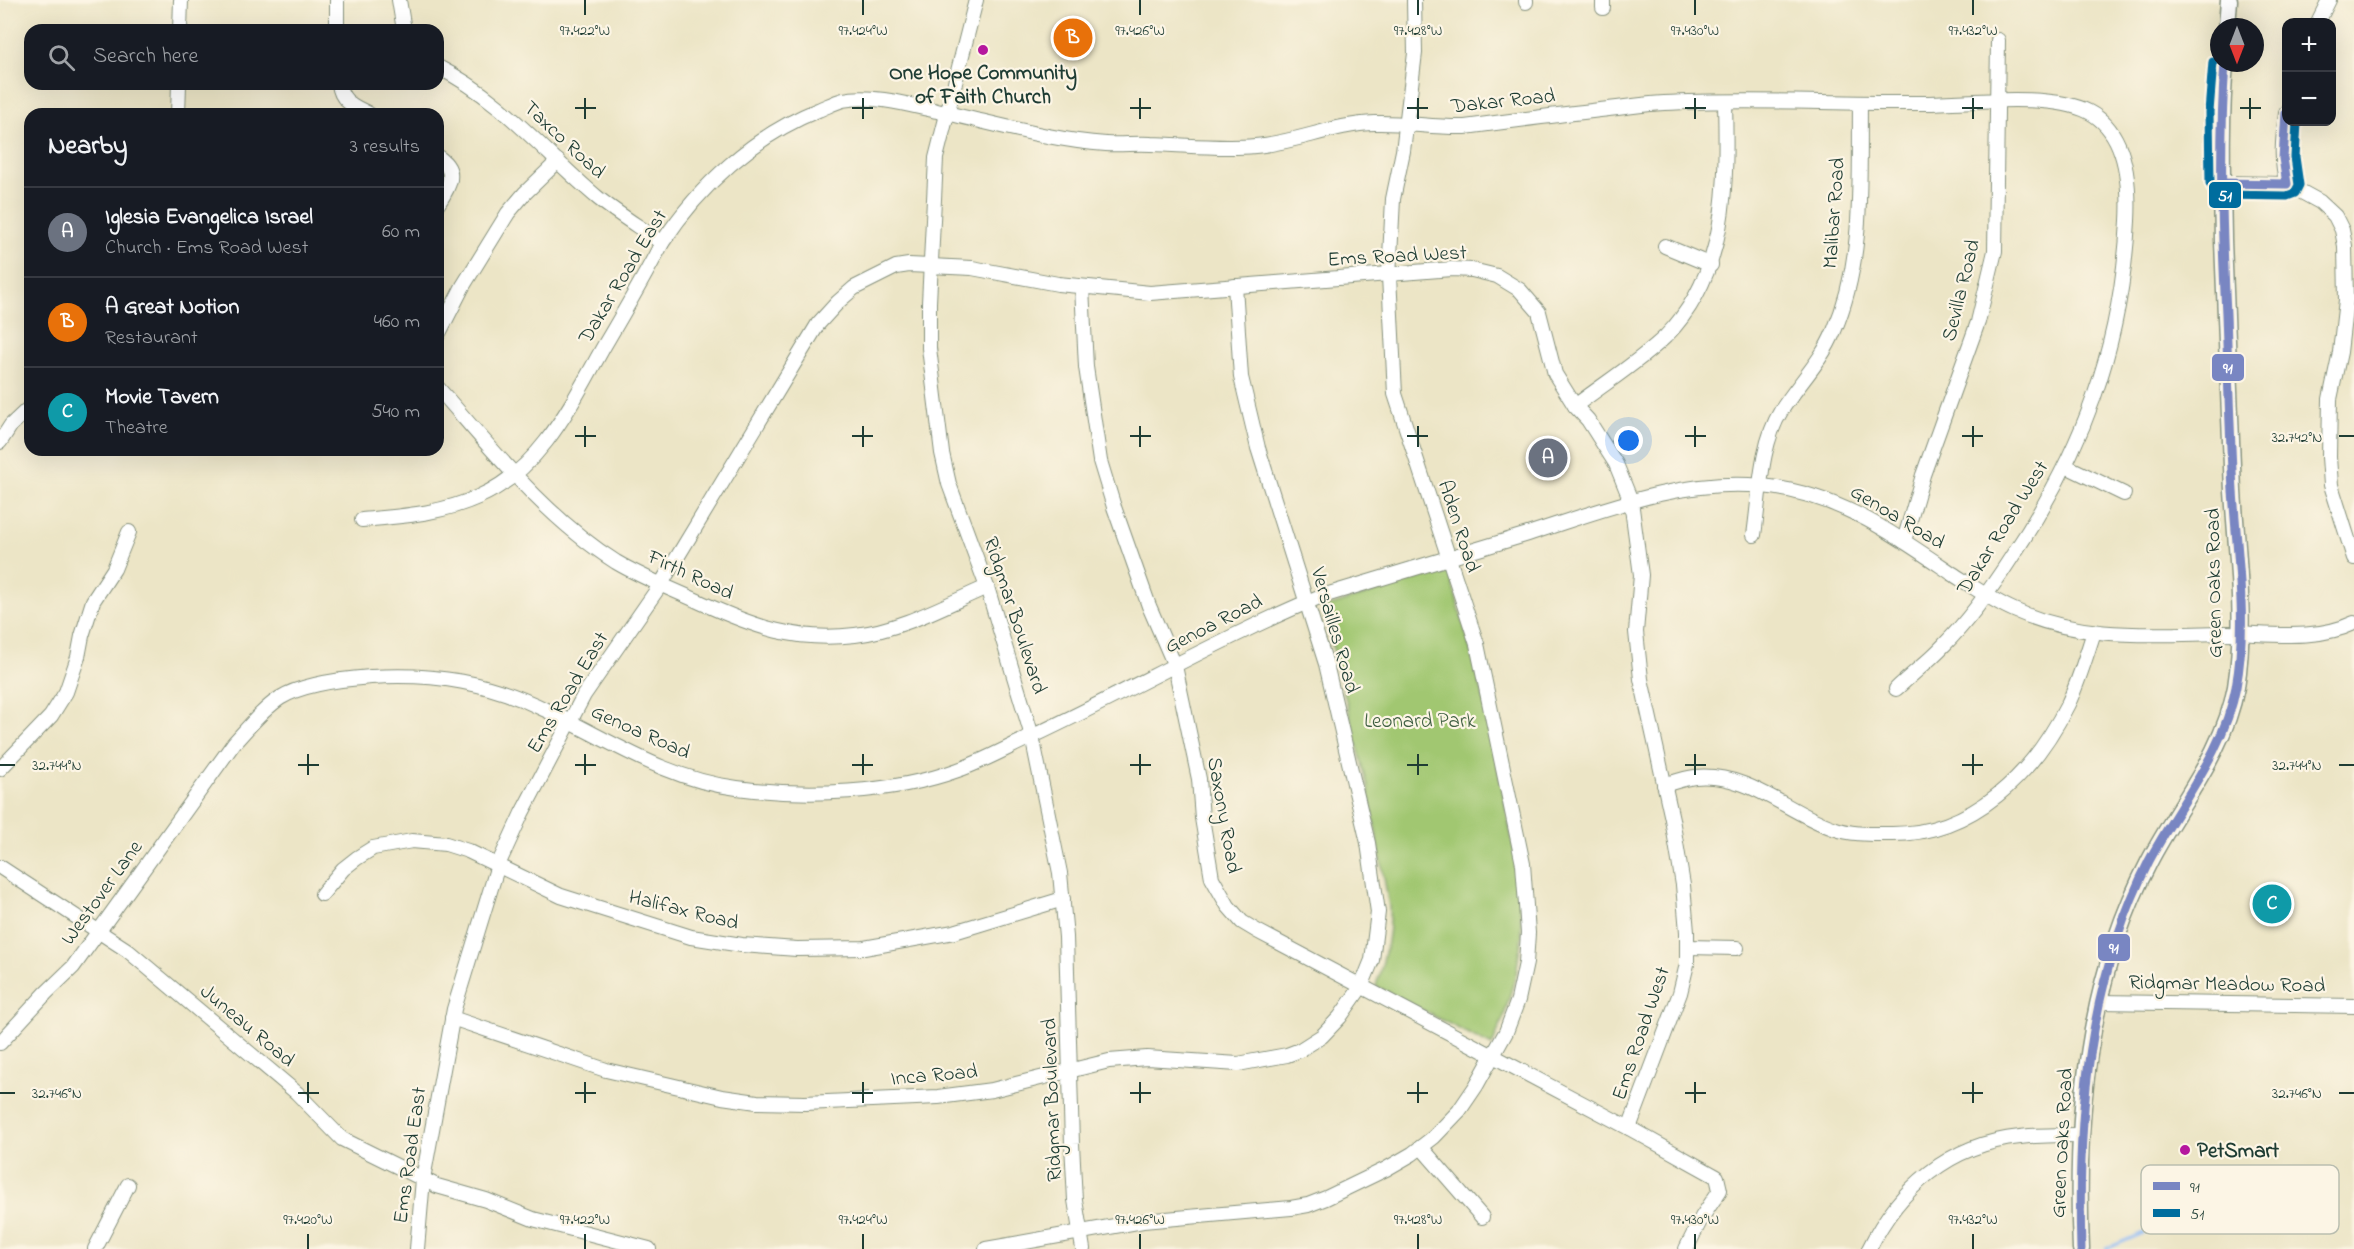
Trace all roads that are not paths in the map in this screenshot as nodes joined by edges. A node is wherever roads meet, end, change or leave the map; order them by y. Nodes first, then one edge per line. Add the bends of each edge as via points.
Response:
1 (181, 0) edge
2 (337, 0) edge
3 (399, 0) edge
4 (976, 0) edge
5 (1414, 0) edge
6 (2229, 0) edge
7 (2330, 0) edge
8 (2228, 18) edge
9 (2320, 18) edge
10 (180, 24) edge
11 (337, 24) edge
12 (403, 24) edge
13 (1998, 40) dead end
14 (444, 70) edge
15 (2224, 72) edge
16 (179, 90) edge
17 (340, 90) edge
18 (1997, 100) junction
19 (1725, 102) junction
20 (1860, 103) junction
21 (178, 108) edge
22 (358, 108) edge
23 (947, 113) junction
24 (1406, 126) junction
25 (2285, 126) edge
26 (444, 161) edge
27 (558, 161) junction
28 (2222, 183) junction
29 (2287, 184) junction
30 (444, 195) edge
31 (662, 243) junction
32 (1665, 246) dead end
33 (930, 265) junction
34 (1711, 265) junction
35 (1389, 276) junction
36 (1235, 286) junction
37 (1082, 287) junction
38 (444, 322) edge
39 (444, 394) edge
40 (1575, 406) junction
41 (24, 413) edge
42 (0, 442) edge
43 (2066, 466) junction
44 (515, 473) junction
45 (1761, 486) junction
46 (2124, 494) dead end
47 (1631, 501) junction
48 (362, 520) dead end
49 (129, 532) dead end
50 (1754, 534) dead end
51 (1904, 541) junction
52 (1449, 558) junction
53 (2354, 558) edge
54 (661, 584) junction
55 (987, 587) junction
56 (1986, 596) junction
57 (1307, 602) junction
58 (2354, 623) edge
59 (2094, 632) junction
60 (2240, 633) junction
61 (1175, 666) junction
62 (1896, 689) dead end
63 (570, 722) junction
64 (1032, 736) junction
65 (225, 755) joint
66 (0, 769) edge
67 (1664, 785) junction
68 (498, 866) junction
69 (0, 867) edge
70 (322, 894) dead end
71 (1063, 899) junction
72 (99, 932) junction
73 (1687, 946) junction
74 (1737, 948) dead end
75 (1361, 987) junction
76 (2100, 1002) junction
77 (2354, 1006) edge
78 (452, 1018) junction
79 (0, 1043) edge
80 (1492, 1056) junction
81 (1070, 1071) junction
82 (1629, 1128) junction
83 (2079, 1135) junction
84 (1421, 1147) junction
85 (423, 1179) junction
86 (128, 1185) dead end
87 (1482, 1216) dead end
88 (1080, 1232) junction
89 (95, 1249) edge
90 (417, 1249) edge
91 (649, 1249) edge
92 (986, 1249) edge
93 (1083, 1249) edge
94 (1686, 1249) edge
95 (1869, 1249) edge
96 (2081, 1249) edge

1 - 10 street
2 - 11 street
3 - 12 street
4 - 23 street, Ridgmar Boulevard
5 - 24 street, Aden Road via 1415,53
6 - 8 main road
7 - 9 street
13 - 18 street, Sevilla Road
14 - 27 street, Taxco Road via 494,102
15 - 28 main road, Green Oaks Road
16 - 21 street
17 - 22 street via 345,101
18 - 20 street, Dakar Road
18 - 43 street, Dakar Road West via 2072,105 2091,113 2115,139 2126,167 2126,257 2115,321 2103,375
18 - 51 street, Sevilla Road via 1995,250 1989,281
19 - 20 street, Dakar Road
19 - 24 street, Dakar Road via 1663,103 1465,128
19 - 34 street via 1724,192
20 - 45 street, Malibar Road via 1859,219 1844,302 1829,342 1781,412 1767,451
23 - 24 street, Dakar Road via 1106,144 1255,146 1347,126
23 - 31 street, Dakar Road East via 860,99 843,100 797,118 739,156 675,222
23 - 33 street, Ridgmar Boulevard via 934,174
24 - 35 street, Aden Road via 1393,199
25 - 29 street via 2283,170
26 - 30 street via 452,176
27 - 31 street, Taxco Road via 598,199
27 - 38 street via 508,213
28 - 29 street
28 - 60 main road, Green Oaks Road
29 - 53 street via 2320,202 2335,216 2345,246 2346,300 2330,399 2329,457 2331,485
31 - 44 street, Dakar Road East via 550,439
32 - 34 street
33 - 37 street, Ems Road West via 972,268
33 - 54 street, Ems Road East via 896,267 870,278 838,302 818,324
33 - 55 street, Ridgmar Boulevard via 929,348 942,453 949,484
34 - 40 street via 1699,292 1666,335
35 - 36 street, Ems Road West
35 - 40 street, Ems Road West via 1473,270 1497,276 1520,290 1539,312 1556,374
35 - 52 street, Aden Road via 1395,393
36 - 37 street, Ems Road West via 1150,293
36 - 57 street, Versailles Road via 1241,377 1258,448
37 - 61 street, Saxony Road via 1086,367 1100,461 1149,606
39 - 44 street, Firth Road
40 - 47 street, Ems Road West via 1617,464
41 - 42 street
43 - 46 street
43 - 56 street, Dakar Road West via 2034,524
44 - 48 street, Dakar Road East via 480,496 439,511
44 - 54 street, Firth Road via 584,540
45 - 47 street, Genoa Road via 1698,487
45 - 50 street, Malibar Road
45 - 51 street, Genoa Road via 1795,490 1838,504
47 - 52 street, Genoa Road
47 - 67 street, Ems Road West via 1641,575 1636,632 1641,679
49 - 66 street via 114,569 93,601 66,692 51,716
51 - 56 street, Genoa Road
52 - 57 street, Genoa Road
52 - 80 street, Aden Road via 1476,644 1523,864 1526,963 1518,1000
54 - 55 street, Firth Road via 762,628 812,636 883,630
54 - 63 street, Ems Road East via 584,695
55 - 64 street, Ridgmar Boulevard
56 - 59 street, Genoa Road via 2047,622
56 - 62 street, Dakar Road West via 1944,646
57 - 61 street, Genoa Road
57 - 75 street, Versailles Road via 1350,759 1378,912 1372,960
58 - 60 street, Genoa Road via 2301,635
59 - 60 street, Genoa Road
59 - 67 street via 2067,704 2041,749 2011,785 1951,824 1907,834 1855,834 1818,822 1755,788 1729,779 1693,777
60 - 76 main road, Green Oaks Road via 2236,686 2220,740 2148,863 2119,934
61 - 64 street, Genoa Road
61 - 75 street, Saxony Road via 1217,888 1242,922
63 - 64 street, Genoa Road via 650,764 692,778 735,788 788,792 831,793 927,779 959,770
63 - 65 street, Genoa Road via 496,690 454,679 356,678 328,682 282,697
63 - 68 street, Ems Road East
64 - 71 street, Ridgmar Boulevard
65 - 72 street, Westover Lane
67 - 73 street, Ems Road West via 1683,885
68 - 70 street, Halifax Road via 446,844 393,843 373,848 357,858
68 - 71 street, Halifax Road via 561,896 691,936 797,949 864,948 904,942 954,932
68 - 78 street, Ems Road East
69 - 72 street, Juneau Road
71 - 81 street, Ridgmar Boulevard
72 - 79 street, Westover Lane via 73,967
72 - 85 street, Juneau Road via 127,950 297,1094 342,1139
73 - 74 street
73 - 82 street, Ems Road West via 1680,993
75 - 80 street, Saxony Road
75 - 81 street, Inca Road via 1322,1036 1287,1055 1238,1064 1147,1058 1109,1061
76 - 77 street, Ridgmar Meadow Road
76 - 83 main road, Green Oaks Road via 2084,1076
78 - 81 street, Inca Road via 606,1070 757,1102 938,1097 992,1090
78 - 85 street, Ems Road East
80 - 82 street, Saxony Road
80 - 84 street via 1459,1111
81 - 88 street, Ridgmar Boulevard
82 - 94 street, Saxony Road via 1717,1176 1720,1190
83 - 95 street via 2019,1137 1969,1149 1908,1190
83 - 96 main road, Green Oaks Road
84 - 87 street
84 - 88 street via 1386,1169 1308,1205 1143,1221
85 - 90 street, Ems Road East
85 - 91 street, Juneau Road via 533,1219
86 - 89 street
88 - 92 street
88 - 93 street, Ridgmar Boulevard

